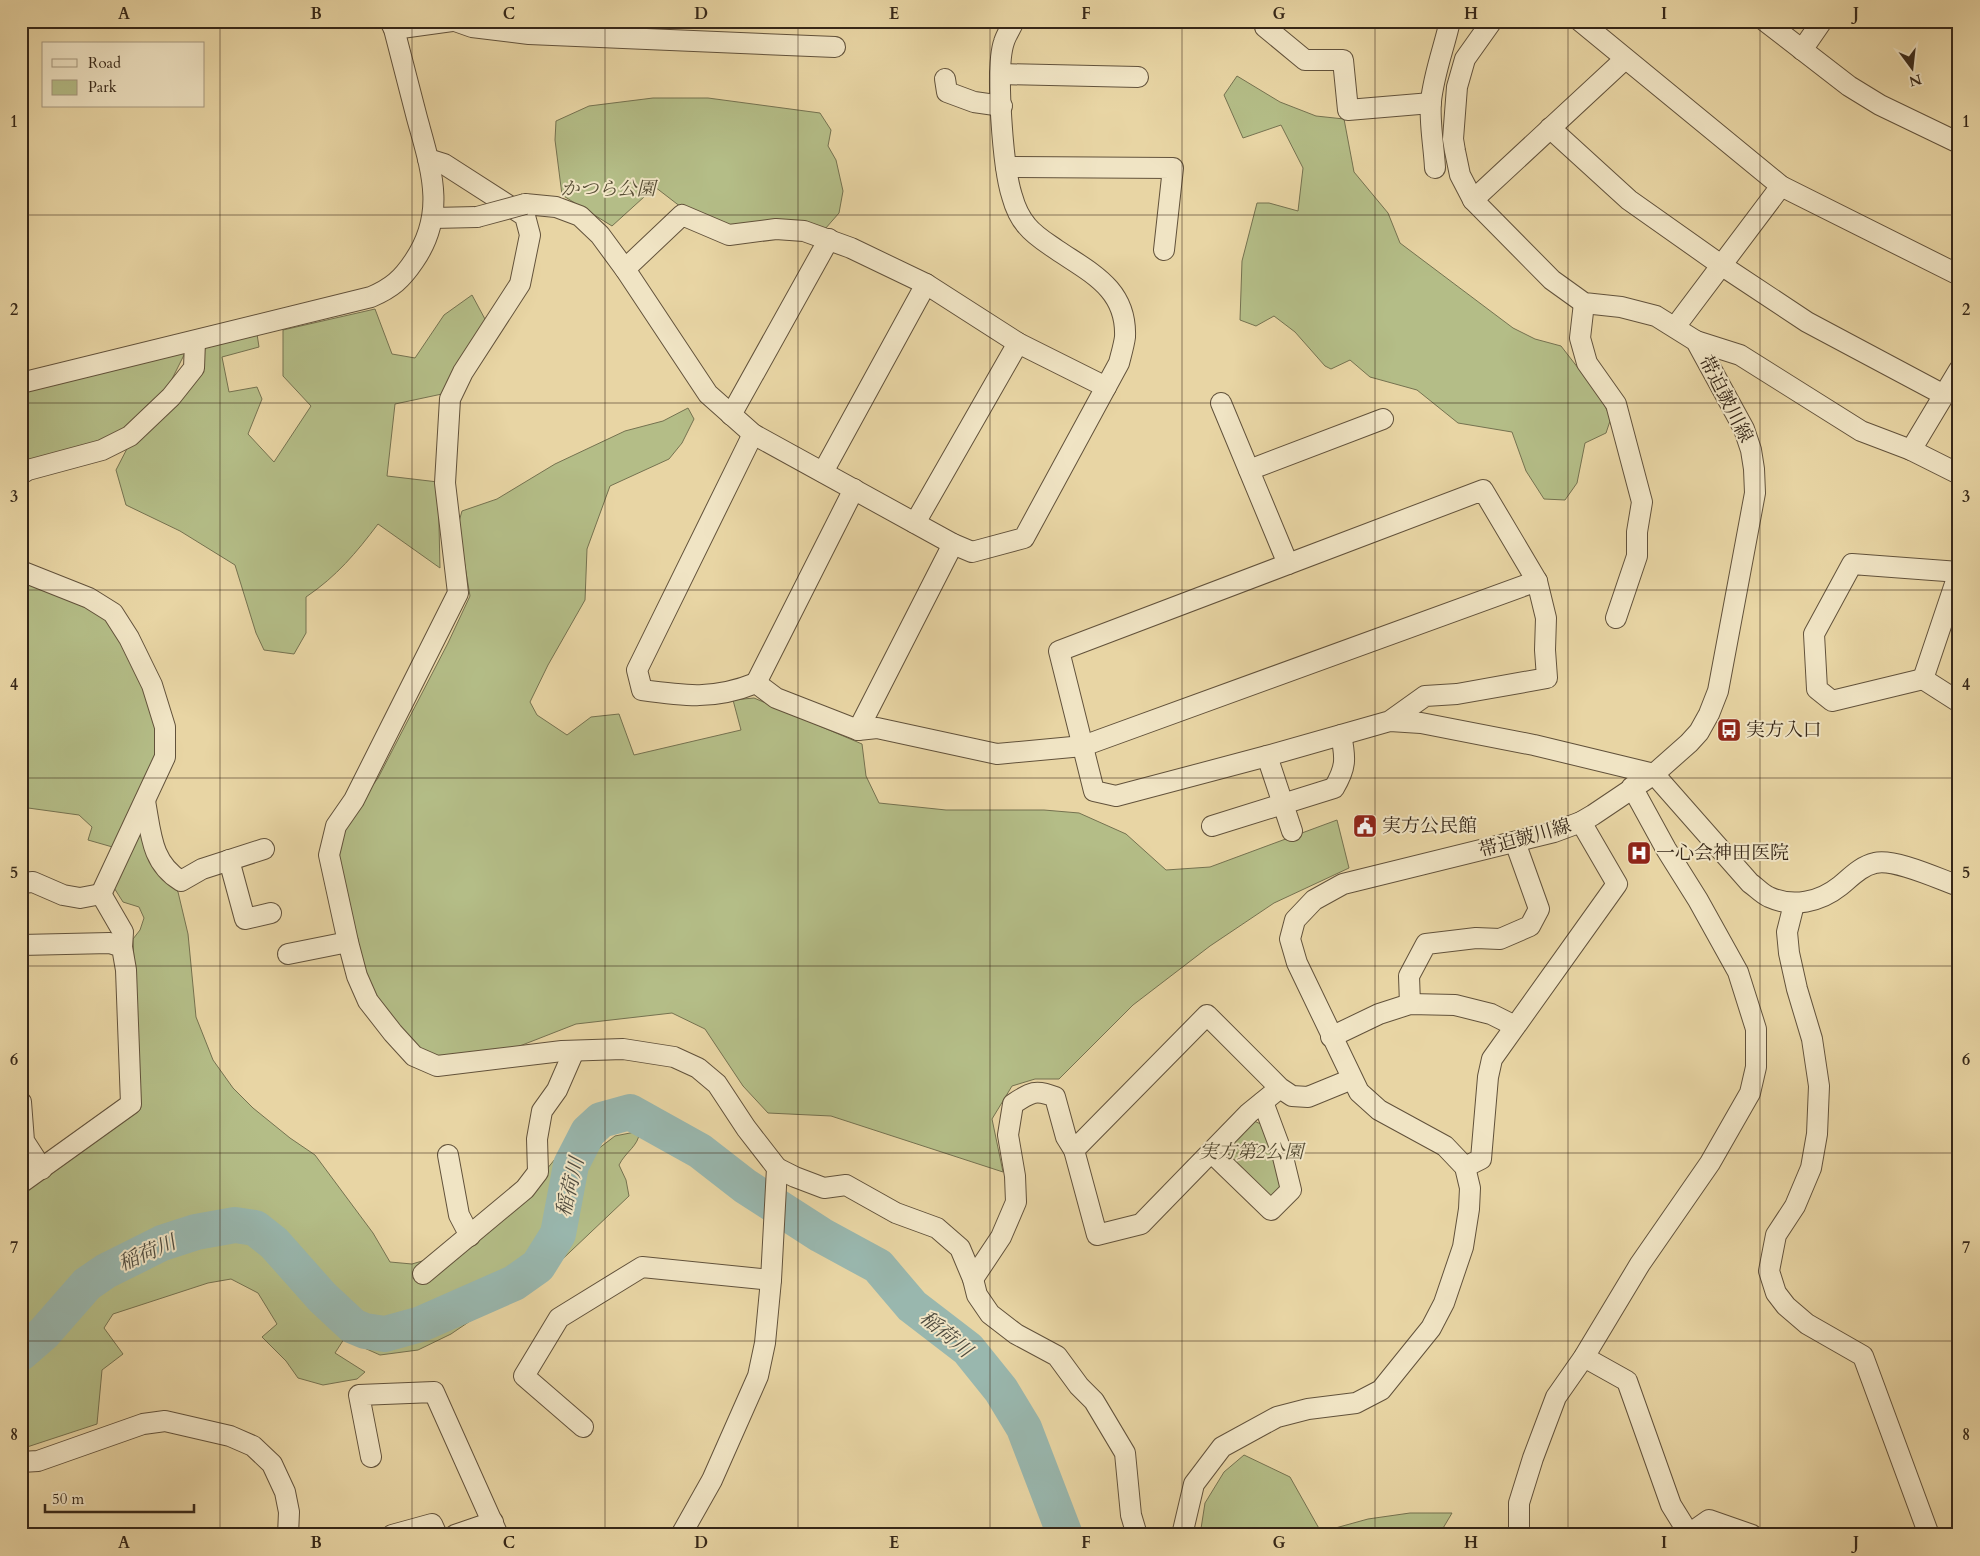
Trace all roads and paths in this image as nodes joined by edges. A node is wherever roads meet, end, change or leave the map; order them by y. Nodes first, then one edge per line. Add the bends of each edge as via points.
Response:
1 (454, 21) edge
2 (1014, 21) edge
3 (1450, 21) edge
4 (1492, 21) edge
5 (1580, 21) edge
6 (1765, 21) edge
7 (1822, 21) edge
8 (1264, 23) edge
9 (392, 25) edge
10 (835, 47) dead end
11 (1802, 50) junction
12 (1625, 59) junction
13 (1000, 74) junction
14 (1138, 77) dead end
15 (945, 79) dead end
16 (1431, 103) junction
17 (1002, 106) junction
18 (1550, 128) junction
19 (1957, 136) edge
20 (428, 159) junction
21 (1006, 168) junction
22 (1435, 168) dead end
23 (1781, 186) junction
24 (1473, 200) junction
25 (433, 218) junction
26 (829, 239) junction
27 (1164, 250) dead end
28 (1720, 265) junction
29 (625, 269) junction
30 (1959, 275) edge
31 (926, 284) junction
32 (1584, 303) junction
33 (1675, 327) junction
34 (1696, 340) junction
35 (195, 341) junction
36 (1018, 343) junction
37 (1959, 370) edge
38 (21, 383) edge
39 (1106, 387) junction
40 (1944, 395) junction
41 (1221, 403) dead end
42 (731, 415) junction
43 (1384, 419) dead end
44 (754, 434) junction
45 (1911, 450) junction
46 (1249, 470) junction
47 (823, 472) junction
48 (21, 474) edge
49 (1959, 474) edge
50 (854, 489) junction
51 (915, 523) junction
52 (953, 544) junction
53 (1288, 564) junction
54 (21, 571) edge
55 (1959, 572) edge
56 (1537, 581) junction
57 (1616, 618) dead end
58 (1923, 679) junction
59 (756, 683) junction
60 (1959, 702) edge
61 (1390, 721) junction
62 (858, 730) junction
63 (1341, 735) junction
64 (1082, 746) junction
65 (1267, 756) junction
66 (1654, 774) junction
67 (1632, 788) junction
68 (145, 801) junction
69 (1283, 804) junction
70 (1581, 822) junction
71 (1212, 826) dead end
72 (1292, 831) dead end
73 (1515, 842) junction
74 (264, 849) dead end
75 (230, 860) junction
76 (21, 883) edge
77 (1959, 886) edge
78 (102, 894) junction
79 (1794, 904) junction
80 (271, 913) dead end
81 (348, 942) junction
82 (21, 945) edge
83 (122, 947) junction
84 (288, 954) dead end
85 (1410, 1004) junction
86 (1515, 1026) junction
87 (1331, 1037) junction
88 (574, 1051) junction
89 (1352, 1079) junction
90 (1280, 1088) junction
91 (21, 1102) edge
92 (1263, 1102) junction
93 (1074, 1150) junction
94 (1211, 1152) junction
95 (448, 1155) dead end
96 (1464, 1166) junction
97 (42, 1169) junction
98 (776, 1174) junction
99 (21, 1183) edge
100 (470, 1236) junction
101 (422, 1274) dead end
102 (973, 1279) junction
103 (770, 1280) junction
104 (1584, 1357) junction
105 (583, 1427) dead end
106 (371, 1457) dead end
107 (21, 1462) edge
108 (496, 1528) edge
109 (288, 1535) edge
110 (392, 1535) edge
111 (437, 1535) edge
112 (455, 1535) edge
113 (681, 1535) edge
114 (1137, 1535) edge
115 (1182, 1535) edge
116 (1519, 1535) edge
117 (1752, 1535) edge
118 (1929, 1535) edge

1 - 9 street
1 - 10 street via 472,27 529,34
2 - 13 street via 1004,42
3 - 16 street via 1438,61
4 - 24 street, 帯迫皷川線 via 1465,59 1457,87 1454,150 1460,175
5 - 12 street
6 - 11 street
7 - 11 street
8 - 16 street via 1306,60 1343,60 1348,110
9 - 20 street
11 - 19 street via 1880,105
12 - 18 street
12 - 23 street
13 - 14 street
13 - 17 street
15 - 17 street via 947,92 974,102
16 - 22 street
17 - 21 street
18 - 24 street
18 - 28 street via 1629,200
20 - 25 street via 434,190
20 - 81 street via 444,164 525,216 530,235 520,284 463,372 450,399 445,483 458,593 354,800 336,826 329,855
21 - 27 street via 1172,168
21 - 39 street via 1018,214 1028,228 1105,282 1118,299 1125,337 1119,363
23 - 28 street
23 - 30 street
24 - 32 street, 帯迫皷川線 via 1552,280
25 - 29 street, bridge via 477,217 525,204 556,207 580,216 600,235
25 - 35 street via 424,247 405,275 389,289 371,297
26 - 29 street via 804,231 776,229 729,235 682,215
26 - 31 street
26 - 42 street
28 - 33 street
28 - 40 street via 1807,322
29 - 42 street via 708,394
31 - 36 street
31 - 47 street
32 - 33 street, 帯迫皷川線 via 1622,307 1656,316
32 - 57 street via 1580,338 1587,363 1616,404 1642,502 1636,556
33 - 34 street, 帯迫皷川線
34 - 45 street via 1740,355 1861,431
34 - 66 street, 帯迫皷川線 via 1744,429 1751,450 1755,493 1718,691 1699,732
35 - 38 street
35 - 48 street via 194,368 171,397 130,436 102,450
36 - 39 street
36 - 51 street
37 - 40 street
39 - 52 street via 1024,538 972,552
40 - 45 street
41 - 46 street
42 - 44 street
43 - 46 street
44 - 47 street
44 - 59 street via 637,670 642,690 690,696 735,692
45 - 49 street
46 - 53 street
47 - 50 street
50 - 51 street
50 - 59 street
51 - 52 street
52 - 62 street
53 - 56 street via 1483,490
53 - 64 street via 1059,651
54 - 68 street via 89,598 113,613 129,638 152,685 166,727 165,757
55 - 58 street
55 - 58 street via 1852,564 1814,634 1817,689 1832,702
56 - 61 street via 1546,618 1547,678 1457,694 1425,696
56 - 64 street
58 - 60 street
59 - 62 street via 776,698
61 - 63 street
61 - 66 street via 1421,723 1534,744
62 - 64 street via 877,728 997,754
63 - 65 street
63 - 69 street via 1345,752 1343,773 1334,788
64 - 65 street via 1094,791 1116,796
65 - 69 street
66 - 67 street, 帯迫皷川線
66 - 79 street via 1750,883 1769,897
67 - 70 street, 帯迫皷川線
67 - 104 street via 1738,972 1756,1028 1756,1067 1750,1093 1735,1121 1640,1264
68 - 75 street via 155,854 169,873 181,881 202,869
68 - 78 street
69 - 71 street
69 - 72 street
70 - 73 street, 帯迫皷川線
70 - 86 street via 1617,884
73 - 85 street via 1538,909 1530,926 1500,939 1476,938 1426,944 1409,976
73 - 87 street, 帯迫皷川線 via 1343,884 1314,900 1295,920 1290,939 1297,963
74 - 75 street
75 - 80 street via 245,919
76 - 78 street via 33,882 80,898
77 - 79 street via 1891,863 1875,863 1859,870 1821,898
78 - 83 street via 123,932
79 - 118 street via 1787,932 1789,953 1812,1038 1818,1076 1817,1134 1811,1168 1795,1206 1776,1235 1769,1271 1776,1293 1786,1306 1807,1324 1863,1356
81 - 84 street
81 - 88 street via 368,1002 414,1056 437,1066
82 - 83 street via 110,943
83 - 97 street via 126,970 131,1104
85 - 86 street via 1455,1005 1491,1014
85 - 87 street via 1379,1014
86 - 96 street via 1492,1059 1481,1159
87 - 89 street, 帯迫皷川線
88 - 98 street via 623,1049 674,1057 698,1068 717,1084
88 - 100 street via 557,1090 542,1111 537,1139 538,1172 525,1190
89 - 90 street via 1308,1097 1292,1096
89 - 96 street, 帯迫皷川線 via 1359,1092 1379,1110 1445,1146
90 - 92 street
90 - 93 street via 1207,1015
91 - 97 street via 24,1141
92 - 94 street
92 - 94 street via 1282,1153 1291,1190 1271,1210
93 - 94 street via 1097,1235 1141,1224
93 - 102 street via 1066,1137 1056,1097 1041,1091 1013,1104 1008,1134 1016,1202 1001,1237
95 - 100 street via 459,1216
96 - 115 street, 帯迫皷川線 via 1470,1188 1470,1209 1463,1247 1444,1303 1430,1328 1381,1390 1356,1403 1277,1416 1222,1447 1194,1484
97 - 99 street
98 - 102 street via 824,1188 846,1185 896,1213 937,1228 960,1248
98 - 103 street
100 - 101 street
102 - 114 street via 976,1295 990,1314 1016,1334 1057,1356 1094,1401 1125,1453 1131,1515
103 - 105 street via 642,1268 558,1318 524,1376
103 - 113 street via 765,1343 758,1376 712,1480
104 - 116 street via 1556,1397 1533,1458 1519,1503
104 - 117 street via 1627,1381 1671,1505 1689,1534 1709,1520
106 - 108 street via 358,1395 434,1392
107 - 109 street via 45,1459 143,1424 166,1422 230,1436 253,1446 272,1464 285,1492 289,1512
108 - 112 street
110 - 111 street via 432,1524

